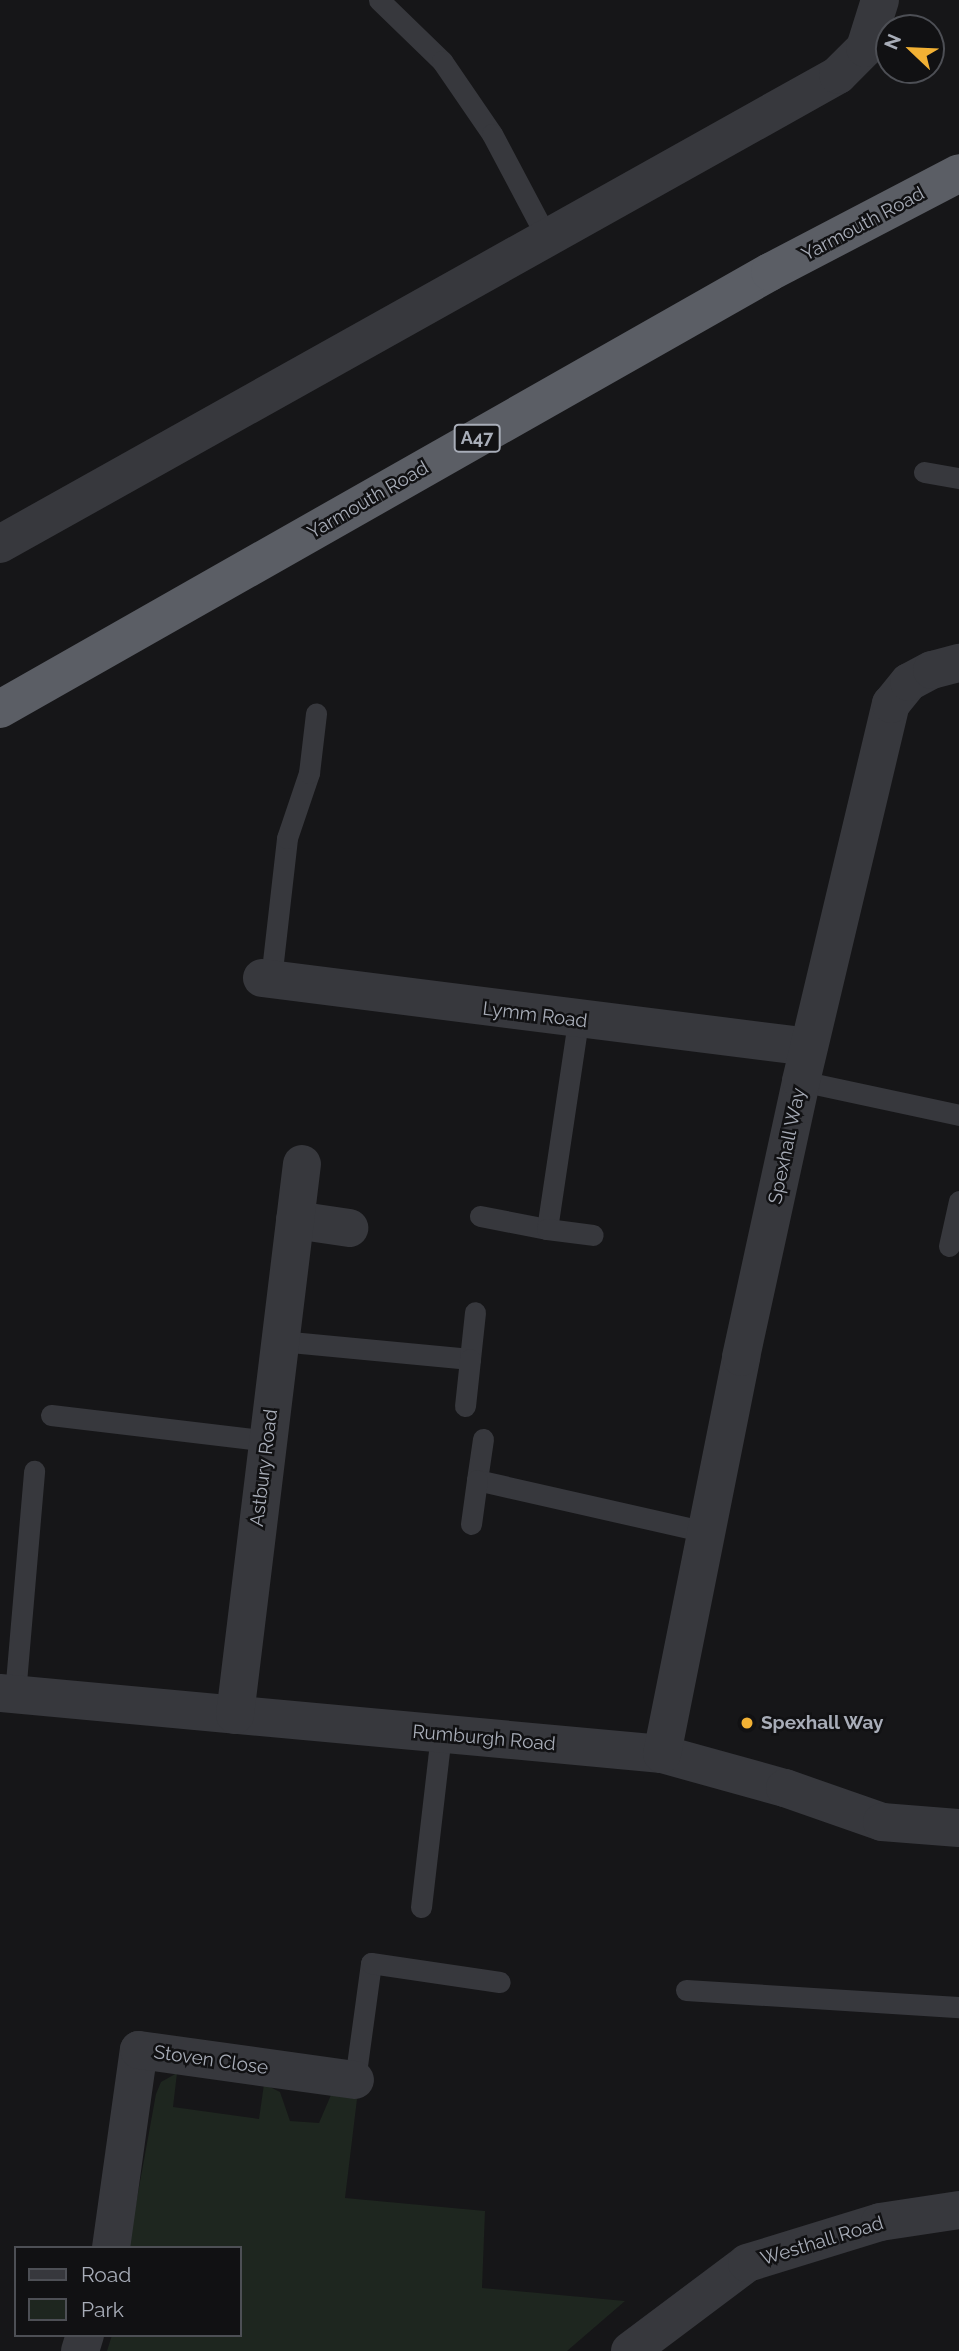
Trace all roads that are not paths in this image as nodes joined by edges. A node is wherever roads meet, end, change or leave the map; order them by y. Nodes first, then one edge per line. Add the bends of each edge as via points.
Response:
1 (379, 0) edge
2 (880, 0) edge
3 (959, 173) edge
4 (547, 238) junction
5 (924, 472) dead end
6 (959, 478) edge
7 (0, 544) edge
8 (959, 663) edge
9 (0, 709) edge
10 (316, 713) dead end
11 (266, 979) joint
12 (578, 1021) junction
13 (805, 1064) junction
14 (959, 1115) edge
15 (302, 1164) dead end
16 (959, 1201) edge
17 (480, 1216) dead end
18 (295, 1220) junction
19 (349, 1228) dead end
20 (547, 1229) junction
21 (593, 1235) dead end
22 (949, 1246) dead end
23 (475, 1312) dead end
24 (280, 1341) junction
25 (470, 1359) junction
26 (465, 1406) dead end
27 (51, 1415) dead end
28 (483, 1439) dead end
29 (268, 1441) junction
30 (34, 1471) dead end
31 (477, 1480) junction
32 (471, 1524) dead end
33 (706, 1532) junction
34 (7, 1694) edge
35 (235, 1715) junction
36 (441, 1734) junction
37 (662, 1754) junction
38 (959, 1828) edge
39 (421, 1908) dead end
40 (500, 1982) dead end
41 (686, 1990) dead end
42 (959, 2007) edge
43 (355, 2080) joint
44 (959, 2210) edge
45 (111, 2246) edge
46 (630, 2351) edge

1 - 4 lane via 442,61 492,134
2 - 4 street via 864,48 838,75
3 - 9 highway, Yarmouth Road / A47 via 758,279
4 - 7 street
5 - 6 lane
8 - 13 street, Spexhall Way via 909,682 891,704
10 - 11 lane via 309,773 287,838
11 - 12 street, Lymm Road
12 - 13 street, Lymm Road
12 - 20 lane
13 - 14 lane
13 - 33 street, Spexhall Way
15 - 18 street, Astbury Road
16 - 22 lane
17 - 20 lane
18 - 19 street
18 - 24 street, Astbury Road
20 - 21 lane
23 - 25 lane
24 - 25 lane
24 - 29 street, Astbury Road
25 - 26 lane
27 - 29 lane
28 - 31 lane
29 - 35 street, Astbury Road
30 - 34 lane
31 - 32 lane
31 - 33 lane
33 - 37 street, Spexhall Way
34 - 35 street, Rumburgh Road
35 - 36 street, Rumburgh Road
36 - 37 street, Rumburgh Road
36 - 39 lane
37 - 38 street, Rumburgh Road via 785,1788 882,1822
40 - 43 lane via 371,1963
41 - 42 lane
43 - 45 street, Stoven Close via 139,2050
44 - 46 street, Westhall Road via 880,2222 747,2263

